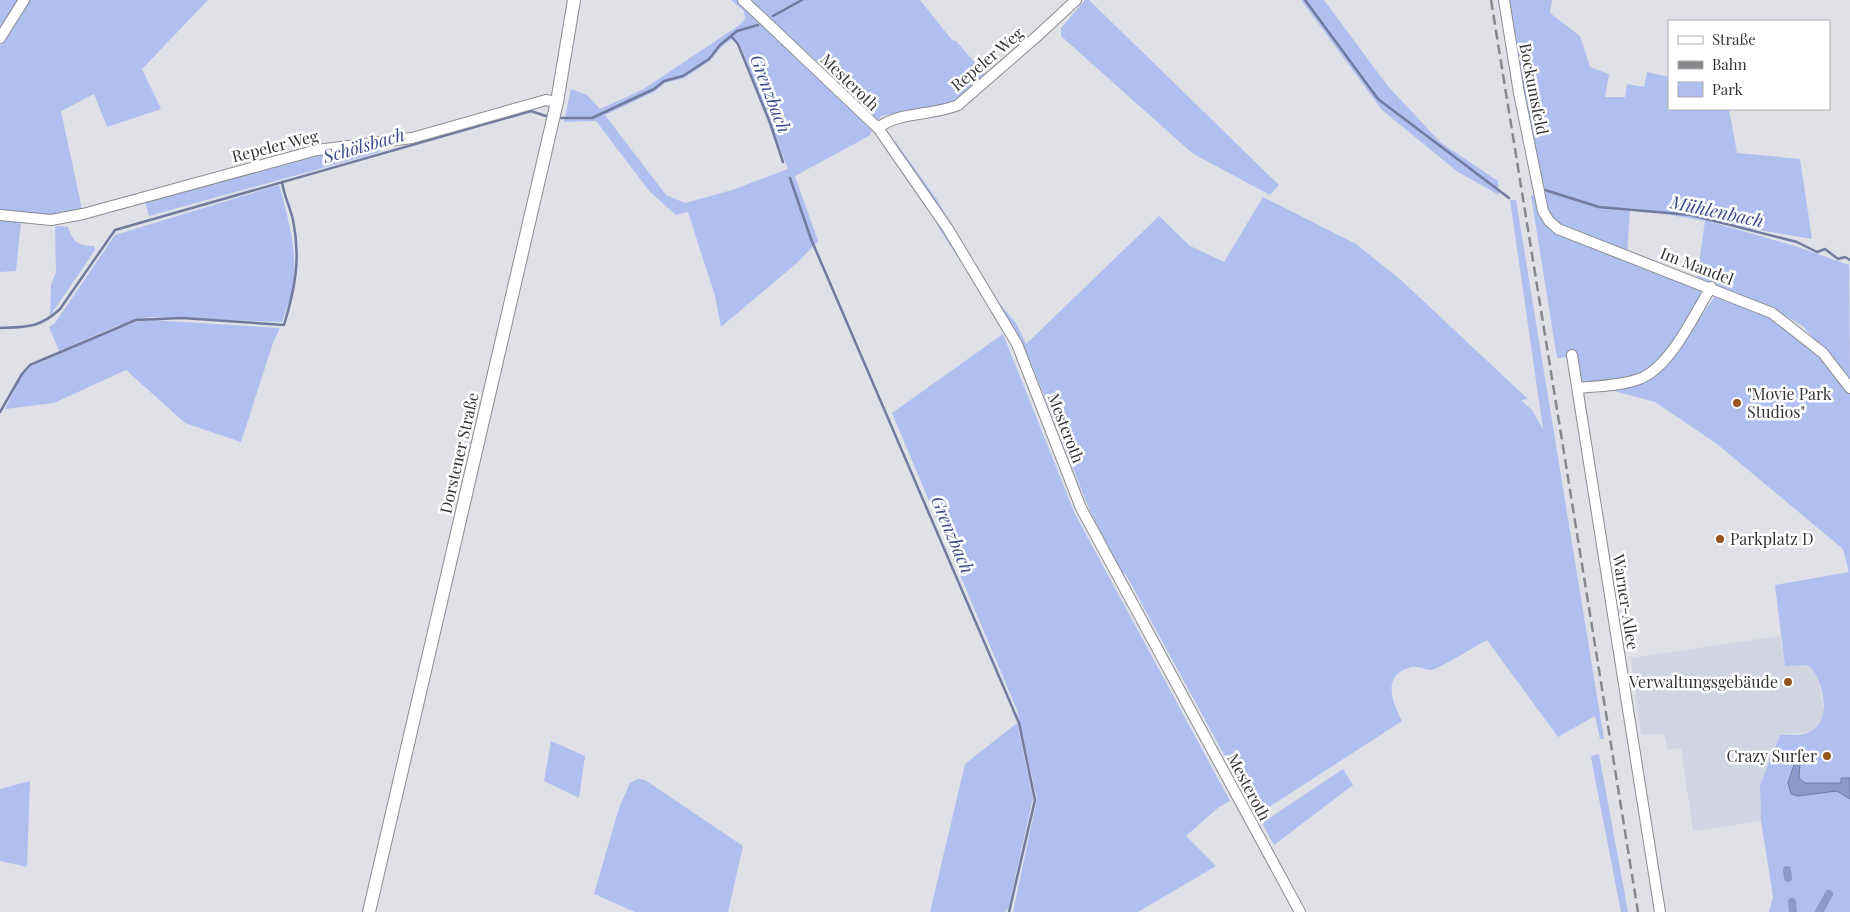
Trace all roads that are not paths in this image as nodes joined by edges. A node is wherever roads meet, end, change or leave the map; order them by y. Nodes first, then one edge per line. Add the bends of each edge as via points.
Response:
1 (24, 0) edge
2 (574, 0) edge
3 (743, 0) edge
4 (1076, 0) edge
5 (1504, 0) edge
6 (0, 38) edge
7 (555, 112) junction
8 (878, 128) junction
9 (1538, 182) joint
10 (0, 215) edge
11 (1711, 287) junction
12 (1572, 355) dead end
13 (1578, 388) junction
14 (1850, 388) edge
15 (369, 912) edge
16 (1300, 912) edge
17 (1660, 912) edge

1 - 6 street
2 - 7 main road, Dorstener Straße
3 - 8 street, Mesteroth
4 - 8 street, Repeler Weg via 958,104 943,111 894,119
5 - 9 street, Bockumsfeld
7 - 10 street, Repeler Weg via 546,100 412,138 317,150 51,220
7 - 15 main road, Dorstener Straße
8 - 16 street, Mesteroth via 948,229 1017,344 1081,508
9 - 11 street, Im Mandel via 1543,212 1558,228
11 - 13 street via 1680,340 1654,372 1623,384
11 - 14 street, Im Mandel via 1772,313 1823,353
12 - 13 street, Warner-Allee
13 - 17 street, Warner-Allee

